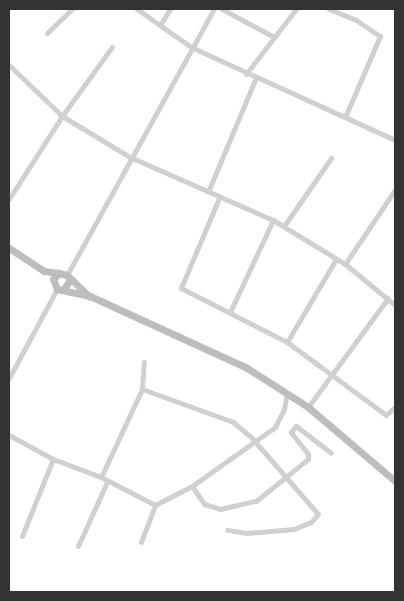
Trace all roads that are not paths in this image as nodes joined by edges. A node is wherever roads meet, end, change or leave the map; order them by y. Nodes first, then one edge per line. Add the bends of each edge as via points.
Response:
1 (72, 9) edge
2 (137, 9) edge
3 (170, 9) edge
4 (214, 9) edge
5 (222, 9) edge
6 (295, 9) edge
7 (329, 9) edge
8 (160, 25) junction
9 (47, 33) dead end
10 (274, 37) junction
11 (112, 47) dead end
12 (191, 47) junction
13 (9, 65) edge
14 (246, 74) junction
15 (256, 76) junction
16 (346, 115) junction
17 (62, 116) junction
18 (395, 140) edge
19 (130, 157) junction
20 (331, 158) dead end
21 (395, 190) edge
22 (208, 192) junction
23 (219, 198) junction
24 (9, 199) edge
25 (273, 220) junction
26 (284, 226) junction
27 (10, 252) edge
28 (336, 259) junction
29 (345, 264) junction
30 (44, 270) junction
31 (65, 275) junction
32 (58, 288) junction
33 (90, 296) junction
34 (388, 298) junction
35 (395, 305) edge
36 (230, 312) junction
37 (287, 342) junction
38 (144, 362) dead end
39 (332, 375) junction
40 (9, 378) edge
41 (142, 389) junction
42 (287, 393) junction
43 (308, 407) junction
44 (395, 407) edge
45 (9, 435) edge
46 (255, 443) junction
47 (331, 453) dead end
48 (53, 459) junction
49 (101, 477) junction
50 (284, 479) junction
51 (395, 481) edge
52 (107, 482) junction
53 (192, 486) junction
54 (155, 505) junction
55 (227, 530) dead end
56 (22, 536) dead end
57 (141, 542) dead end
58 (78, 546) dead end

1 - 9 street
2 - 8 street
3 - 8 street
4 - 12 street
5 - 10 street
6 - 10 street
7 - 16 street via 356,20 380,36
8 - 12 street
10 - 14 street
11 - 17 street
12 - 14 street
12 - 19 street
13 - 17 street
14 - 15 street
15 - 16 street
15 - 22 street
16 - 18 street
17 - 19 street
17 - 24 street
19 - 22 street
19 - 31 street
20 - 26 street
21 - 29 street
22 - 23 street
23 - 25 street
23 - 36 street via 180,288
25 - 26 street
25 - 36 street
26 - 28 street
27 - 30 street
28 - 29 street
28 - 37 street
29 - 34 street
30 - 31 street
30 - 32 street
31 - 32 street
31 - 32 street via 68,286
31 - 33 street
32 - 33 street
32 - 40 street
33 - 42 street via 246,368
34 - 35 street
34 - 39 street
36 - 37 street
37 - 39 street
38 - 41 street
39 - 43 street
39 - 44 street via 386,415
41 - 46 street via 232,422
41 - 49 street
42 - 43 street
42 - 46 street via 280,421
43 - 51 street
45 - 48 street
46 - 50 street
46 - 53 street
47 - 50 street via 296,426 293,427 291,432 310,457
48 - 49 street
48 - 56 street
49 - 52 street
50 - 53 street via 247,505 220,509 204,504
50 - 55 street via 316,509 315,519 290,530 247,533
52 - 54 street
52 - 58 street
53 - 54 street
54 - 57 street

